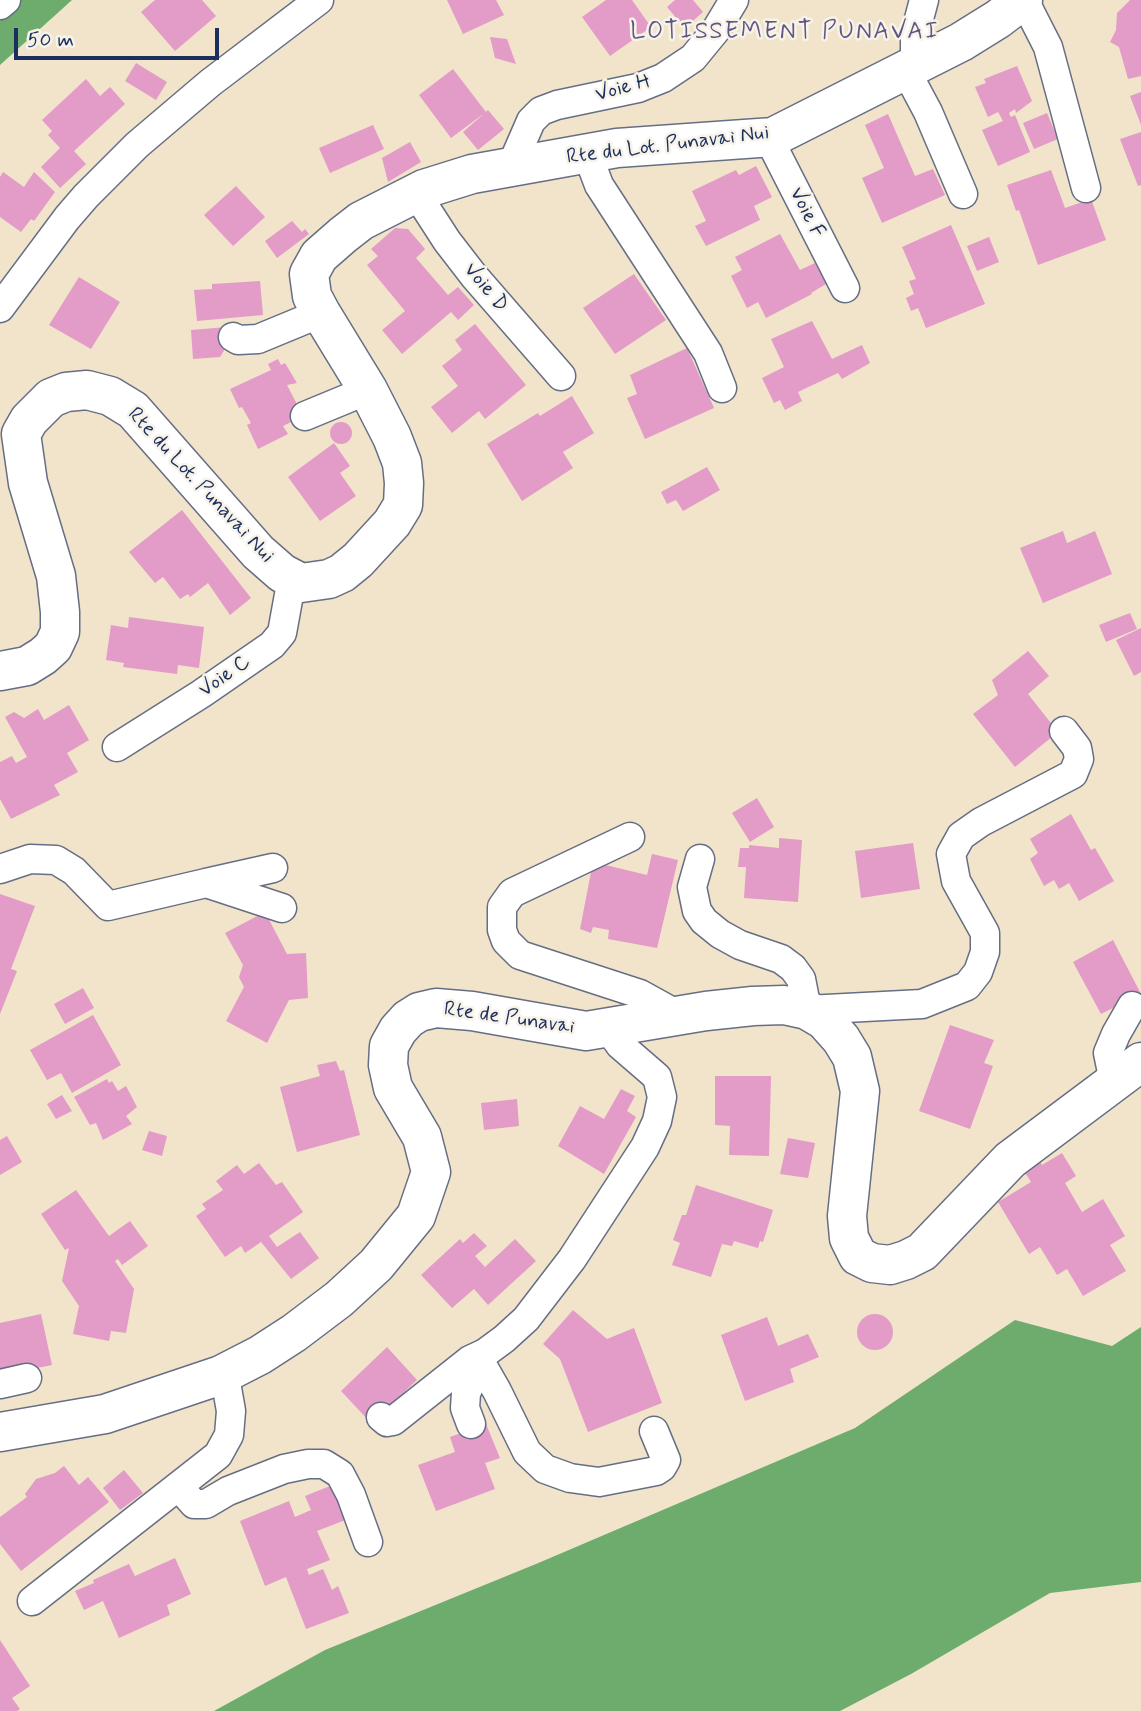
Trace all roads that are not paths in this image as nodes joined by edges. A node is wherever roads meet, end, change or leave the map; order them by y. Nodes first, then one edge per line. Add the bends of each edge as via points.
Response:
1 (6, 0) edge
2 (319, 0) edge
3 (734, 0) edge
4 (924, 0) edge
5 (1023, 0) edge
6 (0, 5) edge
7 (912, 66) junction
8 (768, 137) junction
9 (587, 153) junction
10 (511, 167) junction
11 (1086, 188) dead end
12 (416, 193) junction
13 (963, 194) dead end
14 (845, 288) dead end
15 (0, 308) edge
16 (321, 313) junction
17 (233, 337) dead end
18 (561, 376) dead end
19 (722, 388) dead end
20 (368, 390) junction
21 (306, 416) dead end
22 (292, 578) junction
23 (0, 671) edge
24 (1065, 731) dead end
25 (117, 747) dead end
26 (630, 837) dead end
27 (700, 859) dead end
28 (273, 868) dead end
29 (0, 869) edge
30 (206, 883) junction
31 (282, 908) dead end
32 (1132, 1006) dead end
33 (807, 1010) junction
34 (678, 1015) junction
35 (607, 1027) junction
36 (1128, 1072) edge
37 (483, 1358) junction
38 (221, 1375) junction
39 (380, 1417) dead end
40 (471, 1424) dead end
41 (654, 1431) dead end
42 (0, 1432) edge
43 (179, 1487) junction
44 (368, 1542) dead end
45 (32, 1601) dead end

1 - 6 street
2 - 15 street via 137,145 79,203
3 - 10 street, Voie H via 693,58 663,78 541,111 531,121
4 - 7 street
5 - 7 main road, Rte du Lot. Punavai Nui via 961,42
5 - 11 street via 1048,47
7 - 8 main road, Rte du Lot. Punavai Nui
7 - 13 street
8 - 9 main road, Rte du Lot. Punavai Nui
8 - 14 street, Voie F
9 - 10 main road, Rte du Lot. Punavai Nui
9 - 19 street via 599,185 708,353
10 - 12 main road, Rte du Lot. Punavai Nui via 472,174
12 - 16 main road, Rte du Lot. Punavai Nui via 362,221 319,256 309,274 312,296
12 - 18 street, Voie D via 474,276
16 - 17 street via 258,339
16 - 20 main road, Rte du Lot. Punavai Nui
20 - 21 street
20 - 22 main road, Rte du Lot. Punavai Nui via 402,463 402,505 374,545 342,573 313,582
22 - 23 main road, Rte du Lot. Punavai Nui via 258,552 133,410 110,396 87,390 66,392 38,410 21,434 28,483 56,576 60,632 43,656 27,666
22 - 25 street, Voie C via 282,633 272,645
24 - 33 street via 1077,748 1079,759 1073,774 981,822 961,836 951,853 956,881 985,933 985,952 967,986 922,1004
26 - 34 street via 512,893 502,907 502,930 520,955 640,994
27 - 33 street via 692,887 704,921 730,940 782,959 793,968 801,979
28 - 30 street
29 - 30 street via 30,859 56,859 74,870 108,906
30 - 31 street
32 - 36 street via 1108,1053
33 - 34 main road, Rte de Punavai via 753,1006
33 - 36 main road via 824,1020 852,1056 860,1091 847,1216 849,1238 858,1255 872,1263 890,1265 922,1252 1010,1160
34 - 35 main road, Rte de Punavai
35 - 37 street via 620,1045 657,1077 662,1097 657,1121 572,1259 526,1319
35 - 38 main road, Rte de Punavai via 586,1031 436,1008 408,1019 389,1046 388,1065 393,1088 422,1137 430,1172 416,1216 376,1265 339,1299 271,1348
37 - 39 street via 470,1360 393,1421
37 - 40 street via 466,1393
37 - 41 street via 527,1452 545,1469 599,1482 656,1471 666,1460
38 - 42 main road, Rte de Punavai via 105,1414
38 - 43 street via 232,1411 229,1435 218,1455
43 - 44 street via 194,1504 206,1504 284,1469 324,1464 340,1474
43 - 45 street

